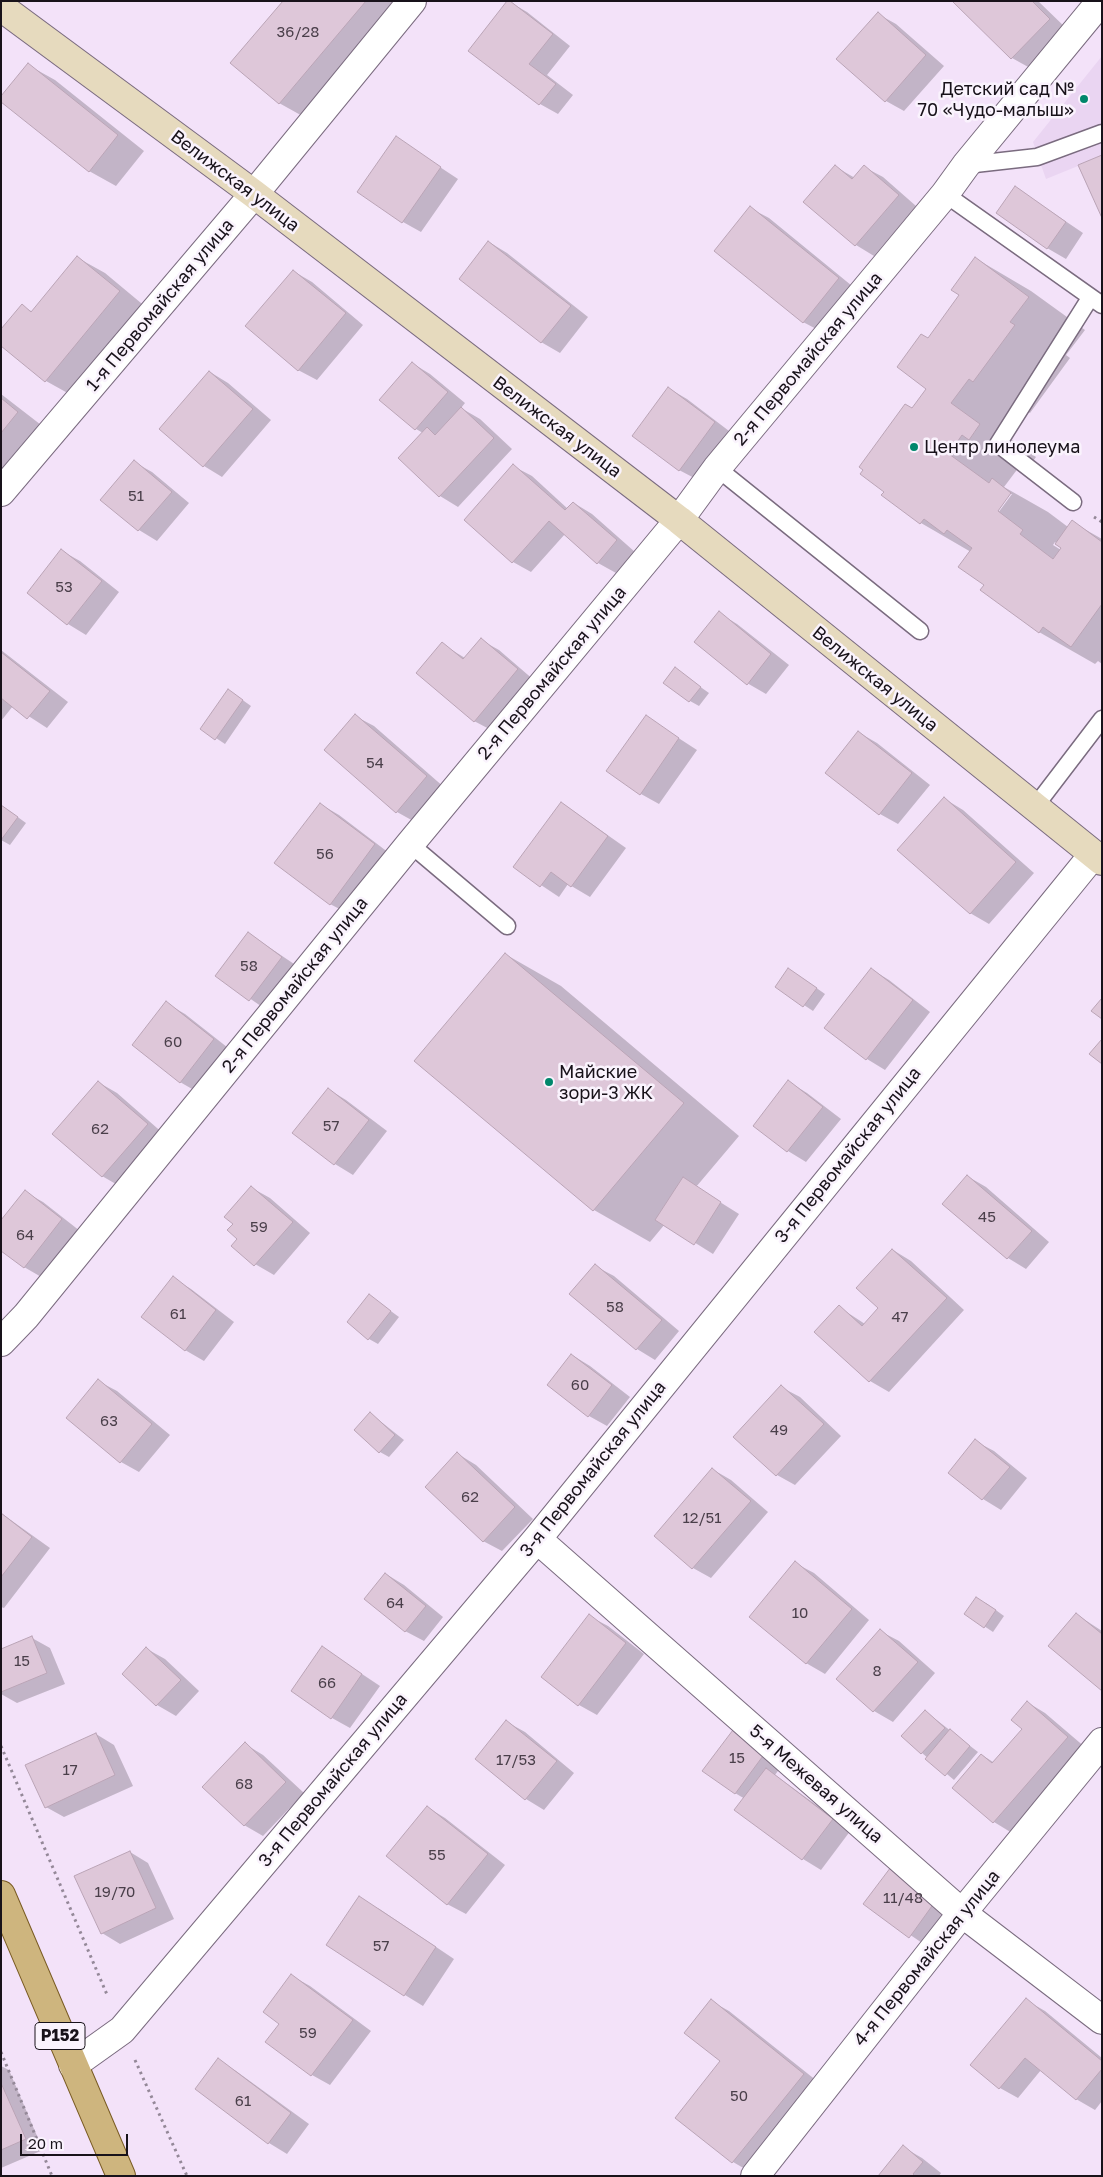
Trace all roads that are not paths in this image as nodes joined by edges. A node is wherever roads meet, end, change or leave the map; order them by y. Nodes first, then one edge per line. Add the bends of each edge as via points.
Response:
1 (412, 1) edge
2 (1101, 1) edge
3 (1, 7) edge
4 (1102, 133) edge
5 (966, 165) junction
6 (254, 194) junction
7 (945, 194) junction
8 (1096, 301) edge
9 (717, 468) junction
10 (1, 492) edge
11 (1073, 502) dead end
12 (679, 520) junction
13 (920, 631) dead end
14 (1102, 719) edge
15 (1034, 808) junction
16 (410, 844) junction
17 (1098, 858) edge
18 (507, 926) dead end
19 (1, 1342) edge
20 (537, 1539) junction
21 (1102, 1742) edge
22 (1, 1895) edge
23 (962, 1913) junction
24 (1102, 2020) edge
25 (73, 2065) junction
26 (121, 2176) edge
27 (755, 2176) edge

1 - 6 street, 1-я Первомайская улица
2 - 5 street, 2-я Первомайская улица
3 - 6 street, Велижская улица
4 - 5 lane via 1037,157
5 - 7 street, 2-я Первомайская улица
6 - 10 street, 1-я Первомайская улица
6 - 12 street, Велижская улица
7 - 8 lane
7 - 9 street, 2-я Первомайская улица
8 - 11 lane via 998,444
9 - 12 street, 2-я Первомайская улица
9 - 13 lane
12 - 15 street, Велижская улица
12 - 16 street, 2-я Первомайская улица
14 - 15 lane
15 - 17 street, Велижская улица
16 - 18 lane
16 - 19 street, 2-я Первомайская улица via 26,1316
17 - 20 street, 3-я Первомайская улица
20 - 23 street, 5-я Межевая улица
20 - 25 street, 3-я Первомайская улица via 122,2030
21 - 23 street, 4-я Первомайская улица
22 - 25 main road, Р152
23 - 24 street, 5-я Межевая улица
23 - 27 street, 4-я Первомайская улица
25 - 26 main road, Р152

